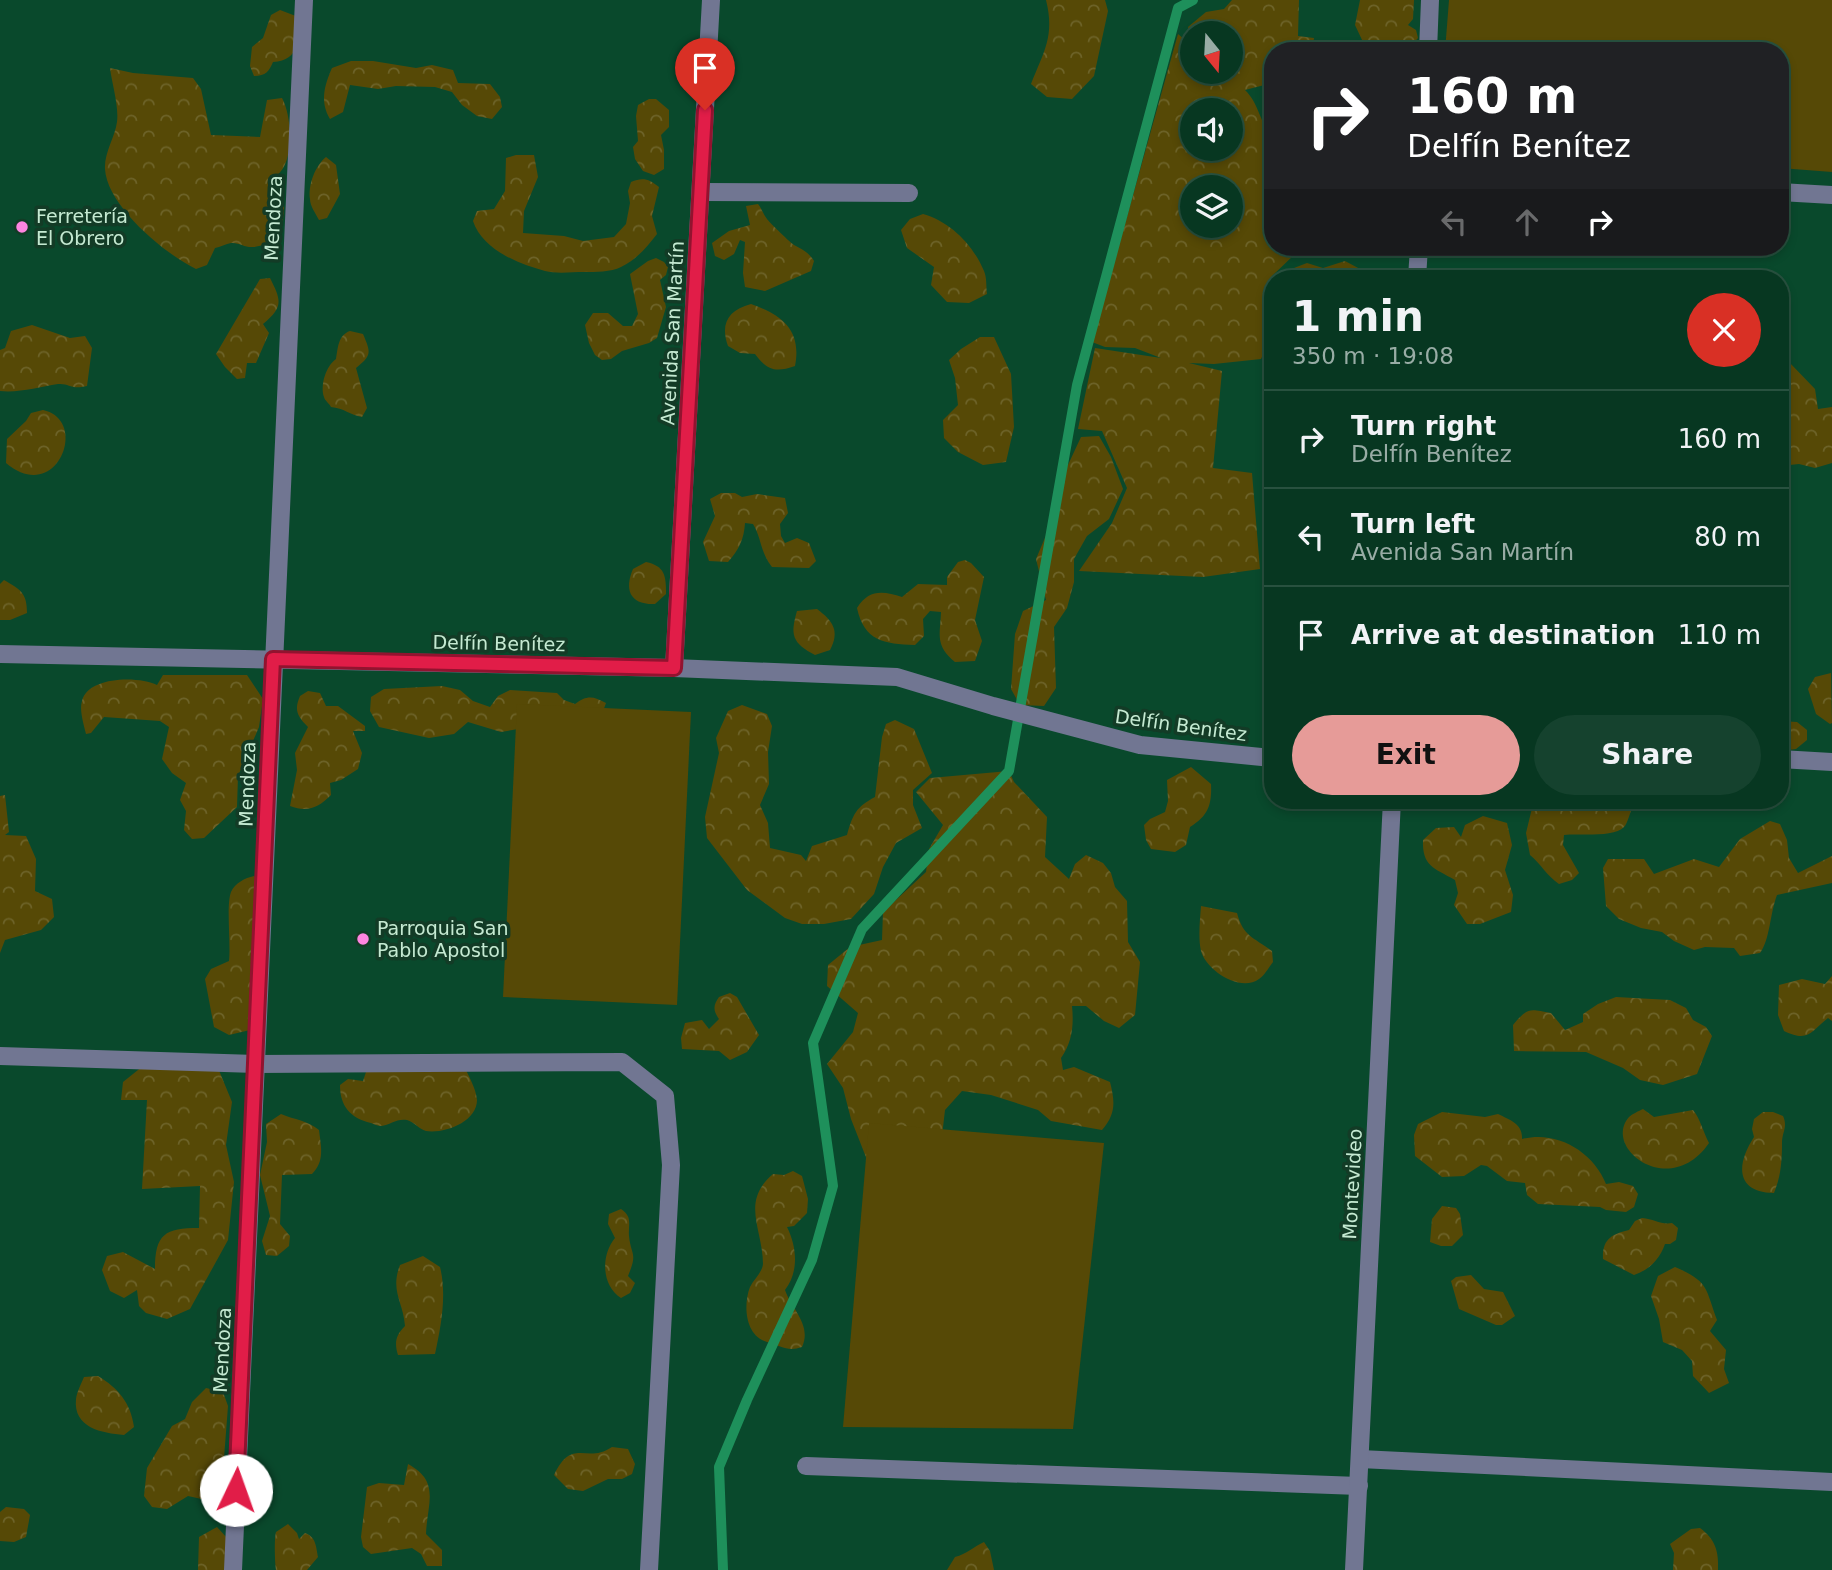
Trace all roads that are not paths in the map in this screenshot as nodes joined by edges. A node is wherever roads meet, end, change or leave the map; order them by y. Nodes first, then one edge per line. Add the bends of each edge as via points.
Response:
1 (304, 0) edge
2 (710, 0) edge
3 (1430, 0) edge
4 (1428, 42) edge
5 (701, 192) junction
6 (909, 193) dead end
7 (1789, 193) edge
8 (1832, 195) edge
9 (0, 654) edge
10 (273, 659) junction
11 (674, 668) junction
12 (1264, 757) edge
13 (1789, 760) edge
14 (1832, 762) edge
15 (1392, 809) edge
16 (0, 1056) edge
17 (256, 1064) junction
18 (1360, 1460) junction
19 (806, 1466) dead end
20 (1832, 1482) edge
21 (1359, 1486) junction
22 (233, 1570) edge
23 (649, 1570) edge
24 (1354, 1570) edge

1 - 10 street, Mendoza
2 - 5 street, Avenida San Martín
3 - 4 street
5 - 6 street
5 - 11 street, Avenida San Martín
7 - 8 street
9 - 10 street, Delfín Benítez
10 - 11 street, Delfín Benítez
10 - 17 street, Mendoza
11 - 12 street, Delfín Benítez via 897,677 1140,745
13 - 14 street
15 - 18 street, Montevideo
16 - 17 street
17 - 22 street, Mendoza
17 - 23 street via 622,1062 665,1097 671,1165
18 - 20 street
18 - 21 street, Montevideo
19 - 21 street
21 - 24 street, Montevideo

